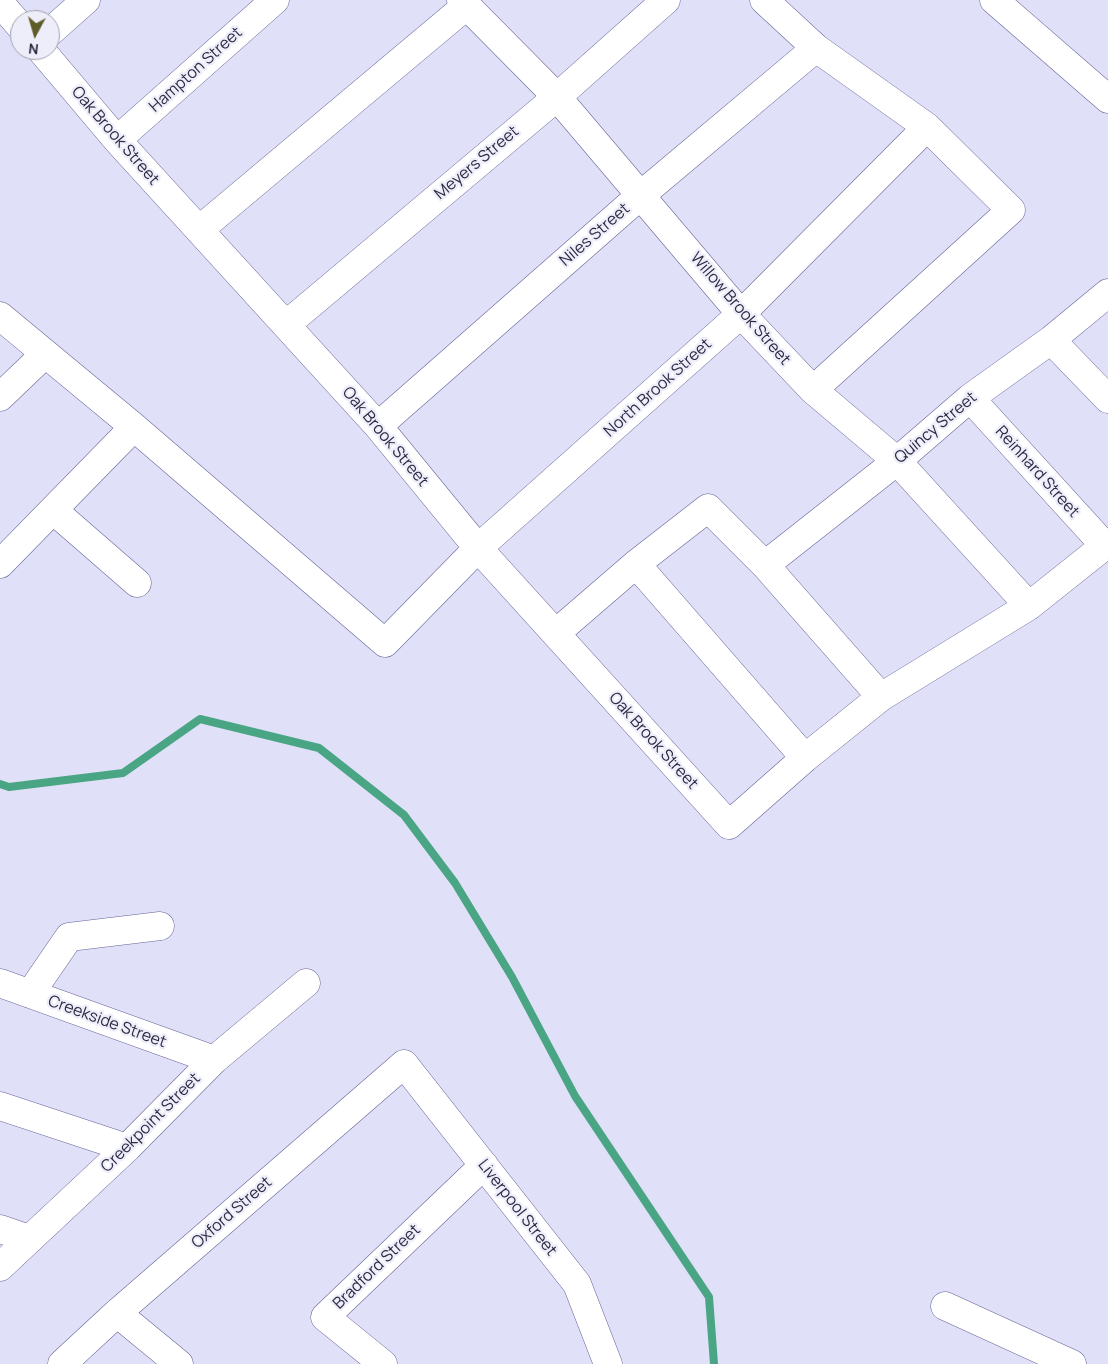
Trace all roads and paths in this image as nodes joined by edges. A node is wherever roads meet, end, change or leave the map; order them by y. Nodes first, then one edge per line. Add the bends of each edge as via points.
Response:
1 (86, 0) edge
2 (274, 0) edge
3 (666, 0) edge
4 (764, 0) edge
5 (0, 3) edge
6 (464, 3) edge
7 (1011, 4) edge
8 (10, 14) edge
9 (60, 23) edge
10 (816, 48) junction
11 (50, 60) edge
12 (556, 97) junction
13 (1108, 99) edge
14 (927, 127) junction
15 (118, 140) junction
16 (641, 195) junction
17 (199, 230) junction
18 (1108, 293) edge
19 (742, 314) junction
20 (0, 316) edge
21 (287, 324) junction
22 (1051, 340) junction
23 (45, 354) junction
24 (812, 390) junction
25 (0, 397) edge
26 (970, 398) junction
27 (1108, 399) edge
28 (378, 426) junction
29 (134, 427) junction
30 (897, 461) junction
31 (53, 510) junction
32 (1106, 544) edge
33 (478, 548) junction
34 (0, 564) edge
35 (636, 564) junction
36 (765, 565) junction
37 (137, 582) dead end
38 (1029, 606) junction
39 (556, 633) junction
40 (881, 696) junction
41 (805, 758) junction
42 (160, 926) dead end
43 (0, 983) edge
44 (306, 983) dead end
45 (30, 994) junction
46 (214, 1060) junction
47 (404, 1064) joint
48 (0, 1106) edge
49 (127, 1148) junction
50 (484, 1165) junction
51 (0, 1229) edge
52 (29, 1240) junction
53 (0, 1267) edge
54 (945, 1306) dead end
55 (117, 1313) junction
56 (62, 1364) edge
57 (179, 1364) edge
58 (383, 1364) edge
59 (608, 1364) edge
60 (1072, 1364) edge

1 - 9 street
2 - 15 street, Hampton Street
3 - 12 street, Meyers Street
4 - 10 street
5 - 8 street
6 - 12 street, Willow Brook Street
6 - 17 street
7 - 13 street
10 - 14 street
10 - 16 street, Niles Street
11 - 15 street, Oak Brook Street
12 - 16 street, Willow Brook Street
12 - 21 street, Meyers Street
14 - 19 street, North Brook Street
14 - 24 street via 1011,210
15 - 17 street, Oak Brook Street
16 - 19 street, Willow Brook Street
16 - 28 street, Niles Street
17 - 21 street, Oak Brook Street
18 - 22 street, Quincy Street
19 - 24 street, Willow Brook Street
19 - 33 street, North Brook Street
20 - 23 street
21 - 28 street, Oak Brook Street
22 - 26 street, Quincy Street
22 - 27 street
23 - 25 street
23 - 29 street
24 - 30 street, Willow Brook Street
26 - 30 street, Quincy Street
26 - 32 street, Reinhard Street
28 - 33 street, Oak Brook Street
29 - 31 street
29 - 33 street, North Brook Street via 385,643
30 - 36 street, Quincy Street
30 - 38 street, Willow Brook Street
31 - 34 street
31 - 37 street
32 - 38 street
33 - 39 street, Oak Brook Street
35 - 36 street via 708,508
35 - 39 street
35 - 41 street
36 - 40 street
38 - 40 street
39 - 41 street, Oak Brook Street via 729,825
40 - 41 street
42 - 45 street via 69,937
43 - 45 street, Creekside Street
44 - 46 street, Creekpoint Street
45 - 46 street, Creekside Street
46 - 49 street, Creekpoint Street
47 - 50 street, Liverpool Street
47 - 55 street, Oxford Street
48 - 49 street
49 - 52 street, Creekpoint Street
50 - 58 street, Bradford Street via 324,1317
50 - 59 street, Liverpool Street via 577,1284
51 - 52 street
52 - 53 street, Creekpoint Street
54 - 60 street
55 - 56 street, Oxford Street
55 - 57 street

